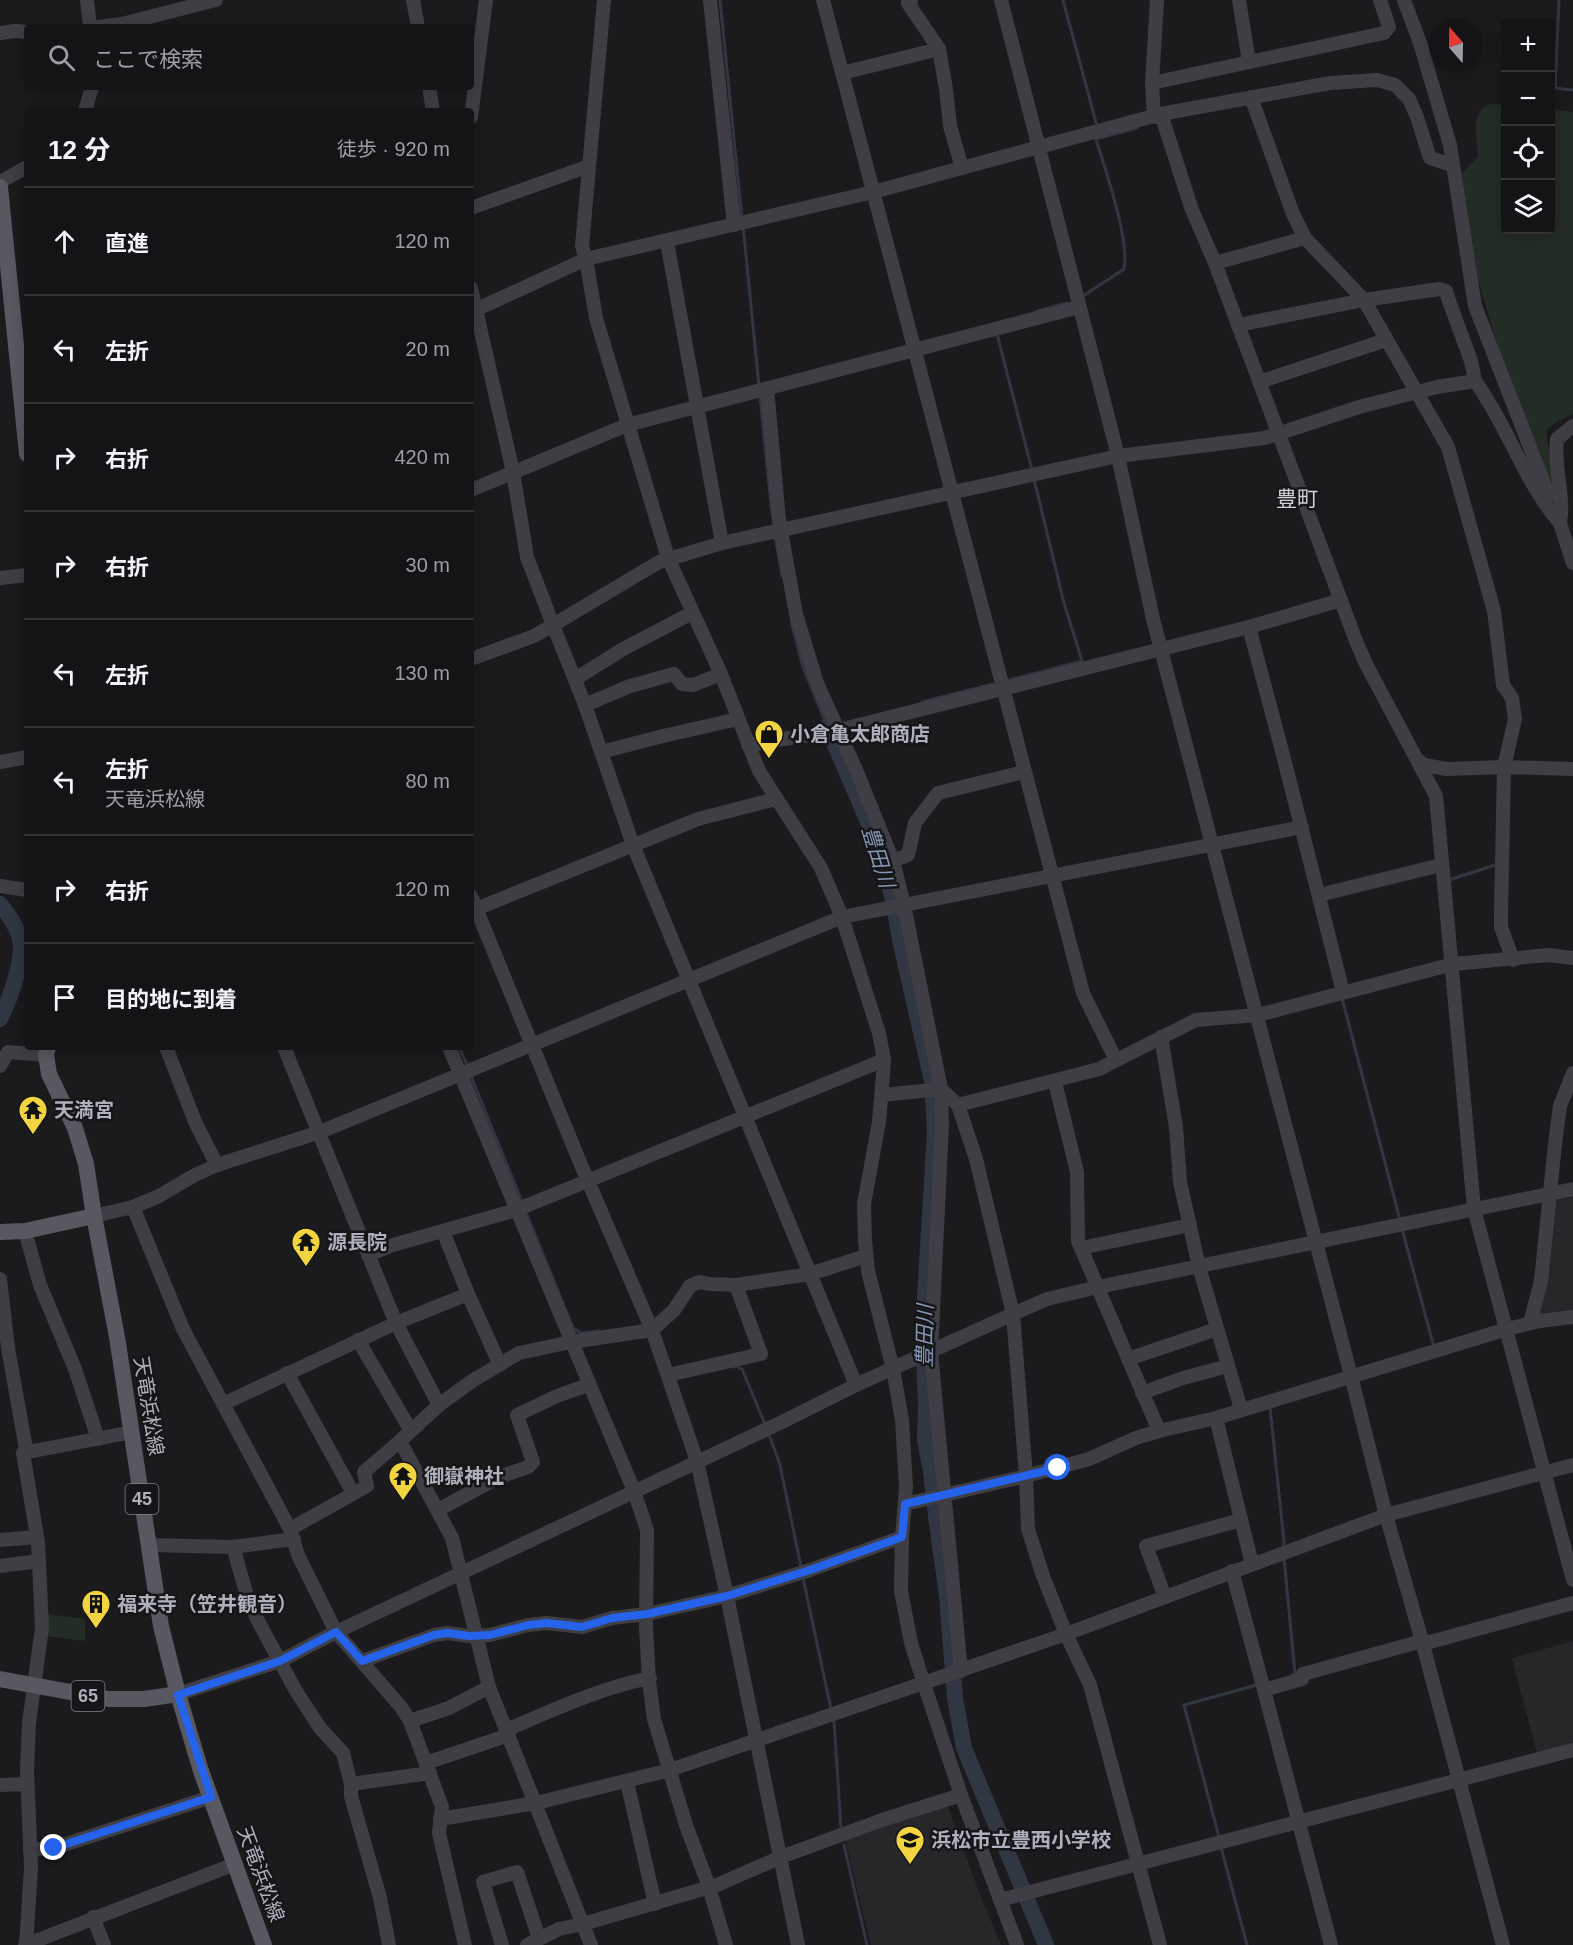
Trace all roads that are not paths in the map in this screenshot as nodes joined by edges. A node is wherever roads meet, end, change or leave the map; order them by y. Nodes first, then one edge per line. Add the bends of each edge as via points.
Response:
1 (87, 0) edge
2 (216, 0) edge
3 (413, 0) edge
4 (486, 0) edge
5 (604, 0) edge
6 (710, 0) edge
7 (823, 0) edge
8 (911, 0) edge
9 (1001, 0) edge
10 (1157, 0) edge
11 (1239, 0) edge
12 (1380, 0) edge
13 (1404, 0) edge
14 (90, 24) edge
15 (122, 24) edge
16 (417, 24) edge
17 (24, 32) edge
18 (0, 33) edge
19 (939, 49) junction
20 (1249, 62) junction
21 (842, 73) junction
22 (1152, 83) junction
23 (91, 90) edge
24 (430, 90) edge
25 (1252, 100) junction
26 (86, 108) edge
27 (432, 108) edge
28 (472, 108) edge
29 (1158, 116) junction
30 (1038, 147) junction
31 (1452, 165) junction
32 (589, 166) junction
33 (962, 168) junction
34 (24, 169) edge
35 (0, 182) edge
36 (0, 187) edge
37 (873, 192) junction
38 (474, 207) edge
39 (740, 224) junction
40 (1305, 238) junction
41 (667, 242) junction
42 (586, 260) junction
43 (1215, 263) junction
44 (1367, 299) junction
45 (1079, 307) junction
46 (474, 311) edge
47 (20, 319) edge
48 (1238, 325) junction
49 (1386, 340) junction
50 (915, 350) junction
51 (1475, 381) junction
52 (1259, 382) junction
53 (762, 390) junction
54 (1417, 393) junction
55 (24, 396) edge
56 (697, 407) junction
57 (627, 425) junction
58 (1573, 426) edge
59 (1278, 434) junction
60 (1118, 456) junction
61 (513, 472) junction
62 (474, 489) edge
63 (953, 492) junction
64 (1560, 523) junction
65 (776, 531) junction
66 (722, 543) junction
67 (668, 558) junction
68 (1573, 563) edge
69 (24, 575) edge
70 (0, 578) edge
71 (1341, 600) junction
72 (692, 613) junction
73 (553, 625) junction
74 (1249, 627) junction
75 (1162, 648) junction
76 (474, 658) edge
77 (721, 674) junction
78 (575, 679) junction
79 (1003, 688) junction
80 (585, 705) junction
81 (738, 719) junction
82 (832, 732) junction
83 (748, 745) junction
84 (601, 752) junction
85 (24, 758) edge
86 (1416, 758) junction
87 (0, 762) edge
88 (1504, 767) junction
89 (1573, 769) edge
90 (1024, 772) junction
91 (776, 799) junction
92 (1302, 827) junction
93 (633, 845) junction
94 (1212, 846) junction
95 (893, 861) junction
96 (1441, 864) junction
97 (1052, 877) junction
98 (0, 886) edge
99 (24, 890) edge
100 (1319, 895) junction
101 (474, 905) edge
102 (897, 906) junction
103 (474, 907) edge
104 (842, 917) junction
105 (1573, 958) edge
106 (1513, 960) junction
107 (1453, 964) junction
108 (688, 980) junction
109 (1343, 992) junction
110 (1257, 1016) junction
111 (1161, 1037) junction
112 (533, 1044) junction
113 (167, 1050) edge
114 (285, 1050) edge
115 (451, 1050) edge
116 (47, 1051) edge
117 (884, 1060) junction
118 (1116, 1060) junction
119 (0, 1066) edge
120 (466, 1072) junction
121 (1573, 1073) edge
122 (1055, 1082) junction
123 (941, 1089) junction
124 (882, 1095) junction
125 (958, 1105) junction
126 (744, 1116) junction
127 (320, 1132) junction
128 (217, 1165) junction
129 (589, 1181) junction
130 (1573, 1189) edge
131 (1549, 1194) junction
132 (133, 1207) junction
133 (522, 1208) junction
134 (1474, 1209) junction
135 (94, 1216) junction
136 (1190, 1225) junction
137 (25, 1231) junction
138 (443, 1231) junction
139 (0, 1232) edge
140 (1316, 1242) junction
141 (1081, 1248) junction
142 (368, 1255) junction
143 (866, 1256) junction
144 (1198, 1267) junction
145 (810, 1274) junction
146 (0, 1279) edge
147 (736, 1285) junction
148 (1098, 1287) junction
149 (468, 1294) junction
150 (1013, 1314) junction
151 (1573, 1317) edge
152 (396, 1323) junction
153 (1530, 1323) junction
154 (1217, 1329) junction
155 (1507, 1329) junction
156 (652, 1330) junction
157 (358, 1340) junction
158 (571, 1342) junction
159 (930, 1352) junction
160 (1128, 1359) junction
161 (500, 1365) junction
162 (1228, 1366) junction
163 (893, 1369) junction
164 (287, 1373) junction
165 (668, 1375) junction
166 (1351, 1376) junction
167 (588, 1385) junction
168 (855, 1385) junction
169 (1142, 1393) junction
170 (223, 1404) junction
171 (439, 1405) junction
172 (1241, 1409) junction
173 (1216, 1418) junction
174 (411, 1431) junction
175 (1159, 1431) junction
176 (132, 1432) junction
177 (98, 1439) junction
178 (400, 1441) junction
179 (23, 1453) junction
180 (697, 1461) junction
181 (1573, 1466) edge
182 (1543, 1474) junction
183 (1026, 1476) junction
184 (634, 1491) junction
185 (353, 1493) junction
186 (938, 1497) junction
187 (905, 1504) junction
188 (438, 1509) junction
189 (1386, 1515) junction
190 (1241, 1520) junction
191 (292, 1534) junction
192 (37, 1537) junction
193 (902, 1537) junction
194 (0, 1540) edge
195 (149, 1545) junction
196 (233, 1547) junction
197 (39, 1561) junction
198 (1252, 1564) junction
199 (0, 1566) edge
200 (1232, 1571) junction
201 (461, 1574) junction
202 (1573, 1580) edge
203 (727, 1596) junction
204 (1165, 1597) junction
205 (1573, 1603) edge
206 (647, 1614) junction
207 (336, 1632) junction
208 (1066, 1634) junction
209 (477, 1636) junction
210 (1422, 1641) junction
211 (280, 1661) junction
212 (362, 1661) junction
213 (960, 1672) junction
214 (0, 1678) edge
215 (650, 1678) junction
216 (34, 1684) junction
217 (924, 1684) junction
218 (1263, 1685) junction
219 (489, 1687) junction
220 (178, 1695) junction
221 (410, 1721) junction
222 (507, 1732) junction
223 (756, 1739) junction
224 (1573, 1750) edge
225 (428, 1768) junction
226 (670, 1770) junction
227 (1458, 1781) junction
228 (627, 1782) junction
229 (27, 1784) junction
230 (351, 1784) junction
231 (0, 1785) edge
232 (961, 1795) junction
233 (211, 1797) junction
234 (536, 1803) junction
235 (440, 1819) junction
236 (1299, 1821) junction
237 (30, 1850) junction
238 (781, 1857) junction
239 (235, 1864) junction
240 (1139, 1864) junction
241 (709, 1887) junction
242 (1000, 1900) junction
243 (655, 1904) junction
244 (93, 1917) junction
245 (584, 1924) junction
246 (533, 1941) edge
247 (26, 1944) edge
248 (104, 1945) edge
249 (264, 1945) edge
250 (389, 1945) edge
251 (465, 1945) edge
252 (502, 1945) edge
253 (591, 1945) edge
254 (726, 1945) edge
255 (798, 1945) edge
256 (1017, 1945) edge
257 (1160, 1945) edge
258 (1331, 1945) edge
259 (1503, 1945) edge

1 - 14 street
2 - 15 street
3 - 16 street
4 - 28 street
5 - 32 street
6 - 39 street
7 - 21 street
8 - 19 street via 908,3
9 - 30 street
10 - 22 street
11 - 20 street
12 - 20 street via 1389,27 1384,33
13 - 31 street via 1436,96
17 - 18 street
19 - 21 street
19 - 33 street via 950,126
20 - 22 street
21 - 37 street
22 - 29 street
23 - 26 street
24 - 27 street
25 - 29 street
25 - 31 street via 1350,81 1377,80 1395,85 1409,99 1431,158
25 - 40 street
29 - 30 street
29 - 43 street
30 - 33 street
30 - 45 street
31 - 64 street via 1475,306
32 - 38 street
32 - 42 street via 582,246
33 - 37 street
34 - 35 street
36 - 47 main road
37 - 39 street
37 - 50 street
39 - 41 street
40 - 43 street
40 - 44 street
41 - 42 street
41 - 56 street
42 - 46 street
42 - 57 street via 596,318
43 - 48 street
44 - 48 street
44 - 49 street
44 - 51 street via 1427,289 1446,291
45 - 50 street
45 - 60 street
46 - 61 street
47 - 55 main road
48 - 52 street
49 - 52 street
49 - 54 street
50 - 53 street
50 - 63 street
51 - 54 street
51 - 64 street via 1546,507
52 - 59 street
53 - 56 street
53 - 65 street
54 - 59 street
54 - 88 street via 1448,447 1494,611 1503,685 1512,698 1515,719
56 - 57 street
56 - 66 street
57 - 61 street
57 - 67 street
58 - 64 street via 1557,439 1554,454
59 - 60 street
59 - 71 street
60 - 63 street
60 - 75 street
61 - 62 street
61 - 73 street via 527,557
63 - 65 street
63 - 79 street
64 - 68 street
65 - 66 street
65 - 82 street via 804,643
66 - 67 street
67 - 72 street
67 - 73 street
69 - 70 street
71 - 74 street
71 - 86 street via 1366,664
72 - 77 street
72 - 78 street
73 - 76 street
73 - 78 street
74 - 75 street
74 - 92 street
75 - 79 street
75 - 94 street
77 - 80 street via 693,685 682,684 674,674 630,686
77 - 81 street
78 - 80 street
79 - 82 street
79 - 90 street
80 - 84 street
81 - 83 street
81 - 84 street
82 - 83 street
82 - 95 street
83 - 91 street
84 - 93 street
85 - 87 street
86 - 88 street via 1424,765 1447,769
86 - 96 street via 1436,796
88 - 89 street
88 - 106 street via 1501,927
90 - 95 street via 938,793 915,823 908,855
90 - 97 street
91 - 93 street via 698,819
91 - 104 street via 821,868
92 - 94 street
92 - 100 street
93 - 101 street
93 - 108 street
94 - 97 street
94 - 110 street
95 - 102 street
96 - 100 street
96 - 107 street
97 - 102 street
97 - 118 street via 1083,993
98 - 99 street
100 - 109 street
102 - 104 street
102 - 123 street
103 - 112 street
104 - 108 street
104 - 117 street via 874,1013
105 - 106 street via 1549,955
106 - 107 street
107 - 109 street
107 - 134 street
108 - 112 street
108 - 126 street
109 - 110 street
110 - 111 street via 1196,1020
110 - 140 street
111 - 118 street
111 - 136 street via 1176,1127 1180,1182
112 - 120 street
112 - 129 street
113 - 128 street
114 - 127 street
115 - 120 street
116 - 119 street via 8,1052
116 - 135 main road, 天竜浜松線 / 45 via 50,1074 75,1128 86,1164
117 - 124 street
117 - 126 street
118 - 122 street via 1099,1070
120 - 127 street
120 - 133 street
121 - 131 street via 1560,1106
122 - 125 street
122 - 141 street via 1077,1172
123 - 124 street
123 - 125 street
123 - 159 street
124 - 143 street via 864,1204
125 - 150 street via 976,1159
126 - 129 street
126 - 145 street
127 - 128 street
127 - 142 street
128 - 132 street
129 - 133 street
129 - 156 street
130 - 131 street
131 - 134 street
131 - 153 street via 1541,1281
132 - 135 street
132 - 170 street via 183,1329
133 - 138 street
133 - 158 street
134 - 140 street
134 - 155 street
135 - 137 main road
135 - 176 main road, 天竜浜松線 / 45
136 - 141 street
136 - 144 street
137 - 139 main road
137 - 177 street via 40,1285 75,1369
138 - 142 street
138 - 149 street
140 - 144 street
140 - 166 street
141 - 148 street
142 - 152 street
143 - 145 street
143 - 163 street
144 - 148 street
144 - 154 street
145 - 147 street
145 - 168 street
146 - 179 street via 26,1449
147 - 156 street via 699,1282 690,1286 674,1310
147 - 165 street via 761,1354
148 - 150 street via 1047,1299
148 - 160 street
149 - 152 street
149 - 161 street
150 - 159 street
150 - 183 street
151 - 153 street
152 - 157 street
152 - 171 street
153 - 155 street
154 - 160 street
154 - 162 street
155 - 166 street
155 - 182 street
156 - 158 street
156 - 165 street
157 - 164 street
157 - 174 street
158 - 161 street via 519,1353
158 - 167 street
159 - 163 street
159 - 186 street
160 - 169 street
161 - 171 street
162 - 169 street
162 - 172 street
163 - 168 street
163 - 187 street via 906,1461
164 - 170 street
164 - 185 street
165 - 180 street
166 - 172 street
166 - 189 street
167 - 184 street
167 - 188 street via 517,1415 533,1462 528,1467 499,1477
168 - 180 street
169 - 175 street
170 - 191 street
171 - 174 street
172 - 173 street
173 - 175 street
173 - 190 street
174 - 178 street
175 - 183 street via 1089,1459
176 - 177 street
176 - 195 main road, 天竜浜松線 / 45
177 - 179 street
178 - 185 street via 364,1472 367,1486
178 - 188 street
179 - 192 street
180 - 184 street
180 - 203 street
181 - 182 street
182 - 189 street
182 - 202 street
183 - 186 street
183 - 208 street via 1028,1529
184 - 201 street
184 - 206 street via 647,1530
185 - 191 street
186 - 187 street
186 - 213 street
187 - 193 street
188 - 201 street via 452,1538
189 - 198 street
189 - 210 street
190 - 198 street
190 - 204 street via 1146,1546
191 - 196 street
191 - 207 street via 298,1555
192 - 194 street
192 - 197 street
193 - 203 street
193 - 217 street via 901,1591
195 - 196 street
195 - 220 main road, 天竜浜松線 / 45 via 161,1626
196 - 211 street via 248,1599
197 - 199 street
197 - 216 street via 42,1628
198 - 200 street
200 - 204 street
200 - 218 street
201 - 207 street
201 - 209 street
203 - 206 street
203 - 223 street
204 - 208 street
205 - 210 street
206 - 209 street via 582,1627 547,1623
206 - 215 street
207 - 211 street
207 - 212 street
208 - 213 street
208 - 240 street via 1090,1685
209 - 212 street via 434,1635
209 - 219 street
210 - 218 street via 1303,1674 1302,1679
210 - 227 street
211 - 220 street
211 - 230 street via 320,1728 343,1753
212 - 221 street
213 - 217 street
214 - 216 main road, 65
215 - 222 street via 623,1683
215 - 226 street via 654,1719
216 - 220 main road, 65 via 108,1699
216 - 229 street
217 - 223 street
217 - 232 street
218 - 236 street
219 - 221 street
219 - 222 street
220 - 233 main road, 天竜浜松線 / 45
221 - 225 street
222 - 225 street
222 - 234 street
223 - 226 street
223 - 238 street
224 - 227 street
225 - 230 street
225 - 235 street via 442,1807
226 - 228 street
226 - 241 street
227 - 236 street
227 - 259 street
228 - 234 street
228 - 243 street
229 - 231 street
229 - 237 street
230 - 250 street
232 - 238 street
232 - 242 street
233 - 237 street via 54,1848
233 - 239 main road, 天竜浜松線 / 45
234 - 235 street
234 - 245 street
235 - 251 street via 439,1833
236 - 240 street
236 - 258 street
237 - 247 street
238 - 241 street
238 - 255 street
239 - 244 street
239 - 249 main road, 天竜浜松線 / 45
240 - 242 street
240 - 257 street
241 - 243 street
241 - 254 street
242 - 256 street
243 - 245 street
244 - 247 street
244 - 248 street
245 - 246 street via 559,1929
245 - 253 street
246 - 252 street via 518,1872 483,1882

